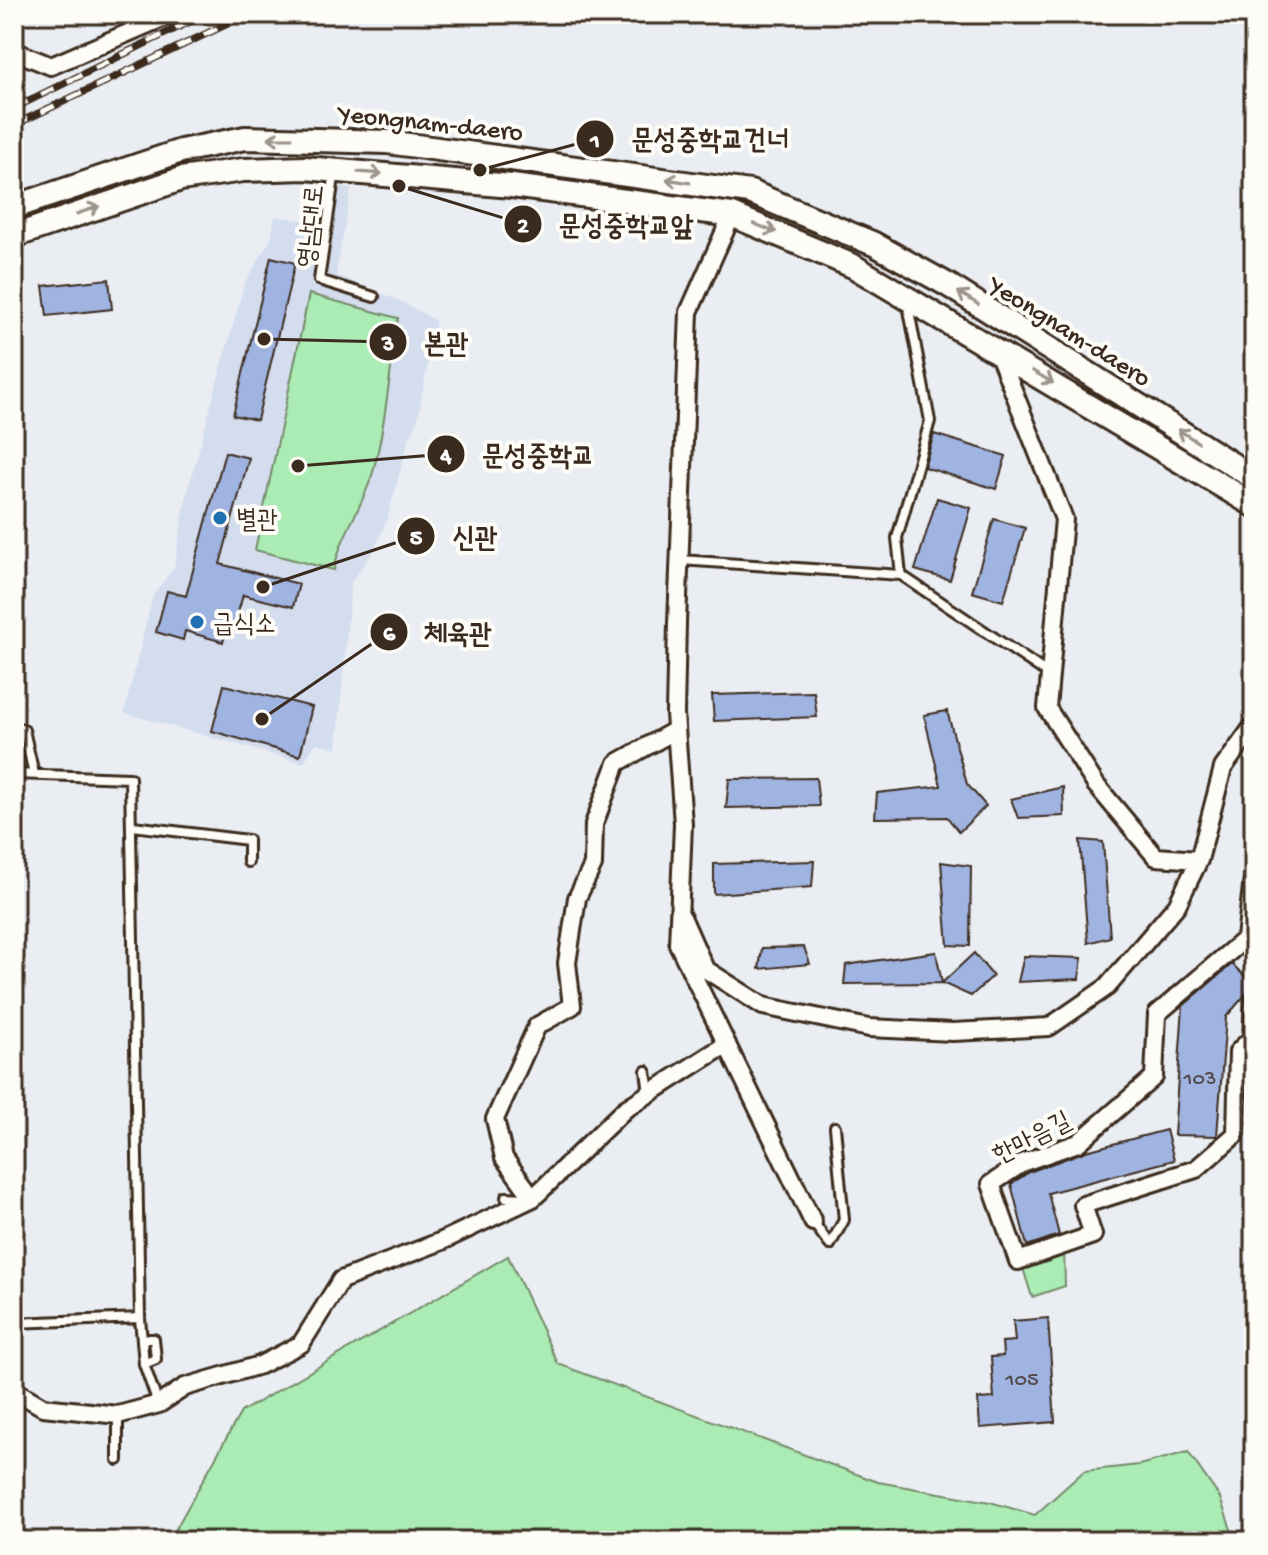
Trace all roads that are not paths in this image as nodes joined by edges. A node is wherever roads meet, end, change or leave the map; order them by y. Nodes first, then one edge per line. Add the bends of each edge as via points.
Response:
1 (172, 14) edge
2 (14, 51) edge
3 (336, 170) junction
4 (14, 207) edge
5 (732, 215) junction
6 (14, 236) edge
7 (907, 296) junction
8 (374, 297) dead end
9 (998, 350) junction
10 (1254, 478) edge
11 (1254, 505) edge
12 (679, 560) junction
13 (901, 575) junction
14 (1050, 675) junction
15 (1254, 725) edge
16 (14, 726) edge
17 (676, 730) junction
18 (14, 774) edge
19 (34, 774) junction
20 (133, 826) junction
21 (1199, 860) junction
22 (248, 862) dead end
23 (1254, 869) edge
24 (680, 912) junction
25 (1251, 943) edge
26 (1254, 1003) edge
27 (727, 1044) junction
28 (646, 1071) dead end
29 (649, 1094) junction
30 (835, 1127) dead end
31 (506, 1197) dead end
32 (533, 1198) junction
33 (813, 1222) joint
34 (140, 1318) junction
35 (14, 1323) edge
36 (14, 1390) edge
37 (159, 1404) junction
38 (118, 1415) junction
39 (118, 1460) dead end

1 - 2 street via 51,66
3 -> 5 main road, Yeongnam-daero
6 -> 3 main road, Yeongnam-daero via 181,179 243,170
3 - 8 lane, 영남대로 via 319,280
10 -> 4 main road, Yeongnam-daero via 948,285 818,218 750,192 387,142 245,138 181,151
5 -> 7 main road, Yeongnam-daero via 853,266
5 - 12 street via 689,312
7 - 9 main road, Yeongnam-daero
7 - 13 lane via 930,421 897,538
9 -> 11 main road, Yeongnam-daero
9 - 14 street via 1064,519
12 - 13 lane
12 - 17 street
13 - 14 lane
14 - 21 street via 1047,708 1096,785 1156,857
15 - 21 street via 1223,768
16 - 19 lane via 24,730
17 - 24 street via 683,824
17 - 32 street via 617,763 594,824 593,865 577,898 567,963 572,1006 537,1026 495,1119 504,1158
18 - 19 lane
19 - 20 lane via 130,778
20 - 22 lane via 248,840
20 - 34 lane
21 - 24 street via 1177,905 1107,987 1049,1027 953,1032 869,1028 763,1006 705,969
23 - 25 street, 한마음길
24 - 27 street via 678,944
25 - 26 street, 한마음길 via 1157,1014 1154,1077 1078,1143 1024,1162 991,1184 1018,1261 1093,1235 1083,1205 1196,1169 1236,1134 1238,1052 1252,1038
27 - 29 street
27 - 33 street
28 - 29 lane
29 - 32 street via 625,1109
30 - 33 lane via 844,1220 830,1245
31 - 32 lane
32 - 37 street via 442,1241 336,1278 301,1344 260,1365 185,1387
34 - 35 lane
34 - 37 lane via 144,1364
36 - 38 street via 43,1407
37 - 38 street
38 - 39 lane

